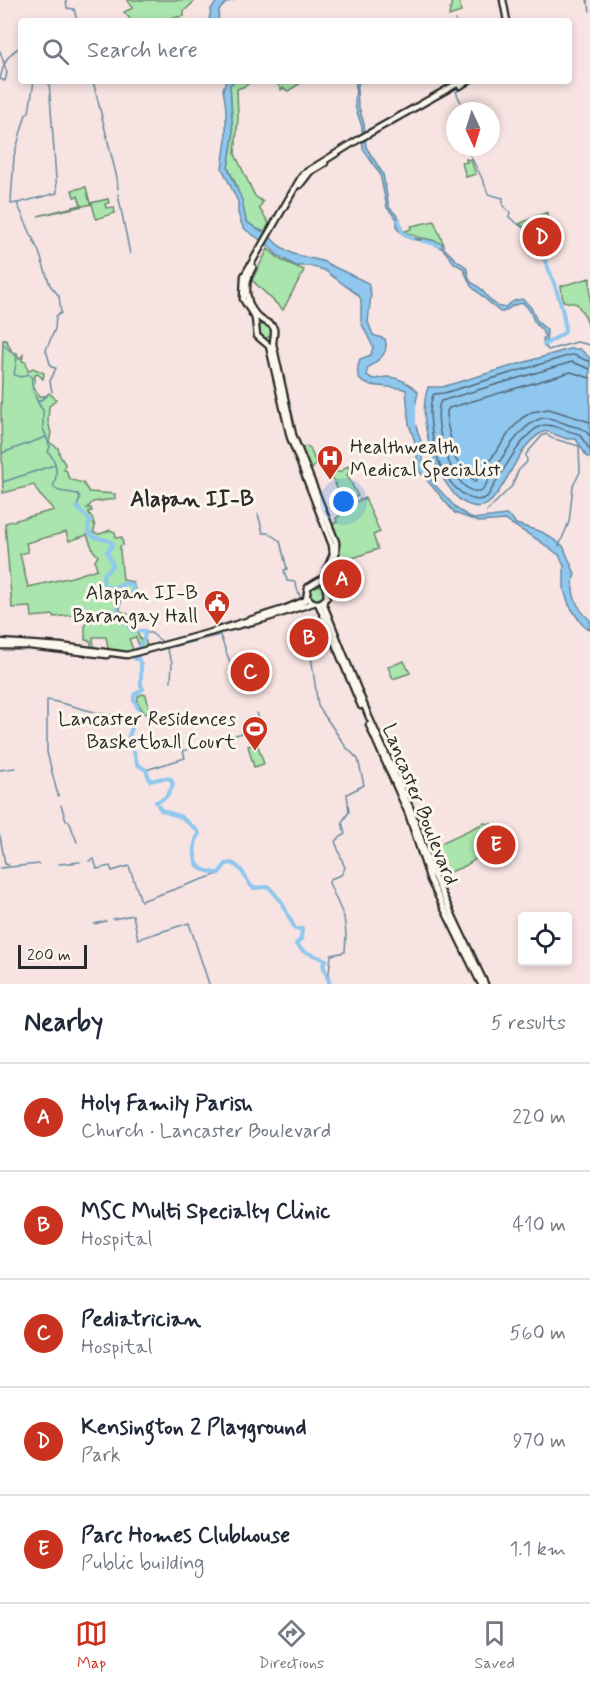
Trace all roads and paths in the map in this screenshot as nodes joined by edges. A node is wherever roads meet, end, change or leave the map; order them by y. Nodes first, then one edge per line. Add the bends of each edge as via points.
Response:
1 (505, 0) edge
2 (508, 18) edge
3 (457, 84) edge
4 (463, 84) edge
5 (363, 139) junction
6 (263, 246) junction
7 (267, 323) junction
8 (257, 330) junction
9 (274, 335) junction
10 (263, 340) junction
11 (318, 582) junction
12 (326, 586) junction
13 (307, 596) junction
14 (319, 602) junction
15 (220, 629) junction
16 (0, 644) edge
17 (483, 984) edge

1 - 2 main road
3 - 5 main road
4 - 5 main road
5 - 6 main road via 310,172
6 - 7 main road via 246,283 248,301
6 - 8 main road via 243,280 243,299 255,318
7 - 8 main road
7 - 9 main road via 273,327
8 - 10 main road
9 - 10 main road
9 - 12 main road via 293,435 336,542
10 - 11 main road via 272,354 290,437 332,545 333,554
11 - 12 main road
11 - 13 main road via 308,588
12 - 14 main road via 327,594
13 - 14 main road
13 - 15 main road via 305,601 287,608
14 - 15 main road
14 - 17 main road, Lancaster Boulevard via 400,791 430,879
15 - 16 main road via 133,654

